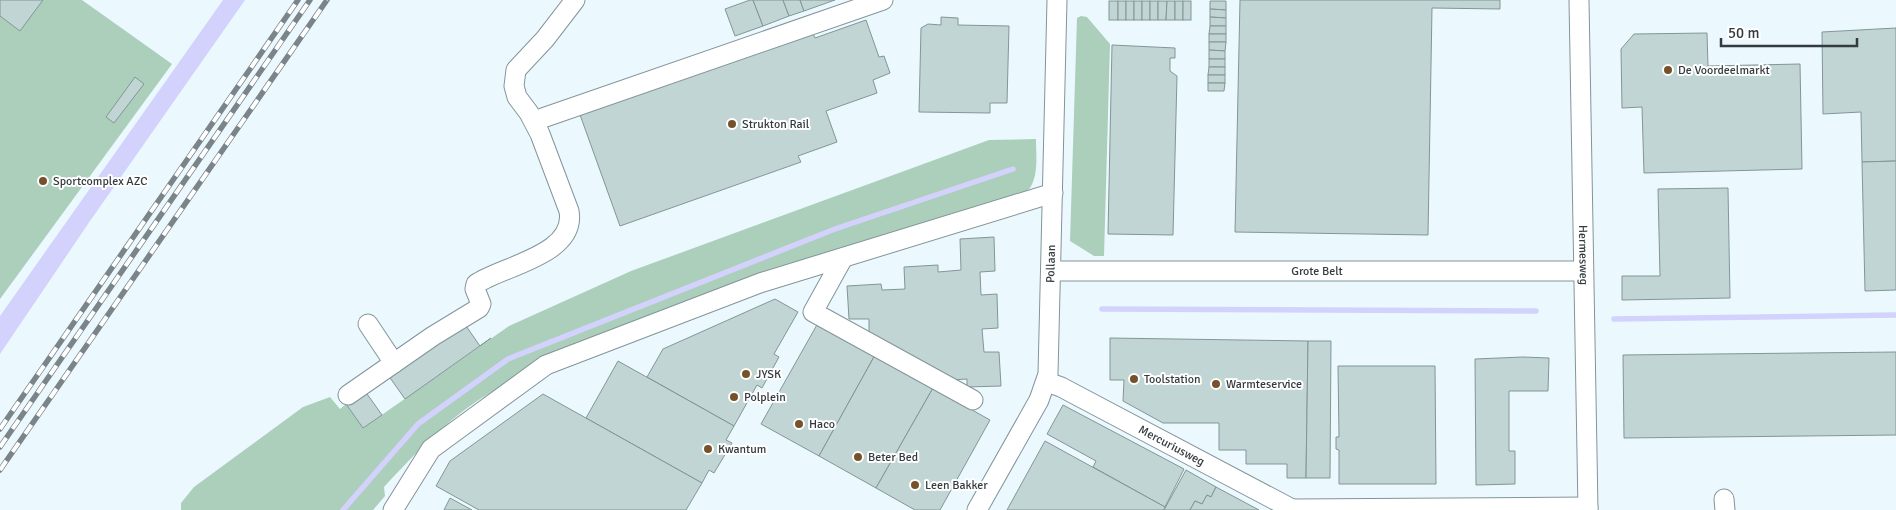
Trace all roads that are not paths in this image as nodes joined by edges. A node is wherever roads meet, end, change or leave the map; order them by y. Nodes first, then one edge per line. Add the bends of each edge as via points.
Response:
1 (575, 0) edge
2 (883, 0) edge
3 (1057, 0) edge
4 (1578, 0) edge
5 (534, 121) junction
6 (1053, 192) junction
7 (843, 258) junction
8 (1051, 271) junction
9 (1583, 271) junction
10 (368, 324) dead end
11 (394, 363) junction
12 (1047, 382) junction
13 (348, 394) dead end
14 (973, 400) dead end
15 (1588, 509) edge
16 (394, 510) edge
17 (977, 510) edge
18 (1294, 510) edge

1 - 5 street via 516,70 515,92
2 - 5 street
3 - 6 street, Pollaan
4 - 9 street, Hermesweg
5 - 11 street via 570,218 566,234 544,252 476,284 479,308
6 - 7 street
6 - 8 street, Pollaan
7 - 14 street via 812,312
7 - 16 street via 760,283 546,365 431,448
8 - 9 street, Grote Belt
8 - 12 street, Pollaan
9 - 15 street, Hermesweg
10 - 11 street
11 - 13 street
12 - 17 street, Pollaan
12 - 18 street, Mercuriusweg
15 - 18 street

